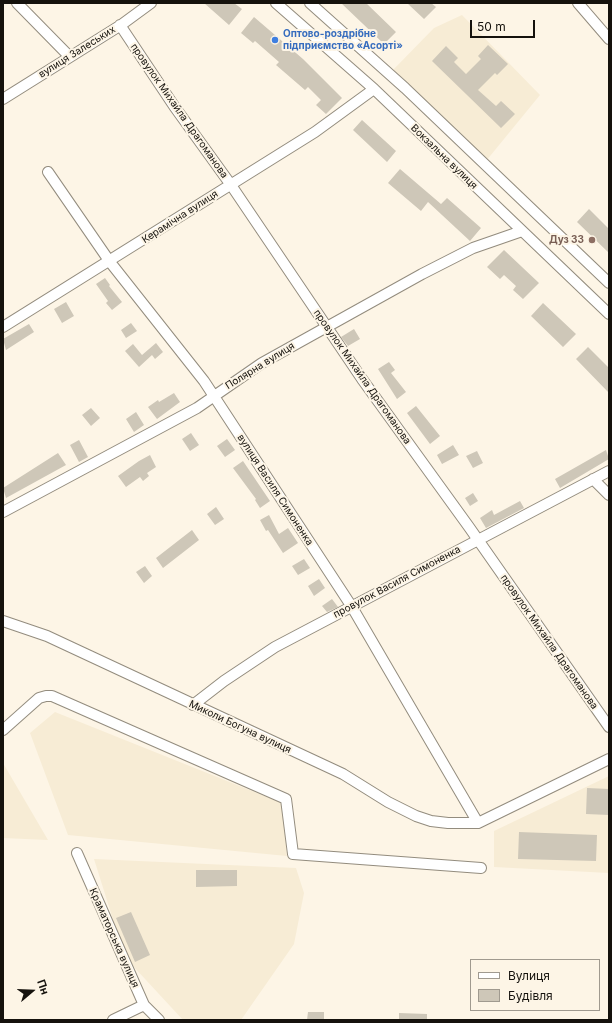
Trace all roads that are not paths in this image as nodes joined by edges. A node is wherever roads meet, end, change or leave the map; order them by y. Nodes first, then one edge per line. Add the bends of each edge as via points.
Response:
1 (17, 3) edge
2 (150, 3) edge
3 (276, 3) edge
4 (310, 3) edge
5 (578, 3) edge
6 (120, 25) junction
7 (609, 39) edge
8 (70, 57) junction
9 (374, 89) junction
10 (3, 99) edge
11 (48, 172) dead end
12 (231, 184) junction
13 (522, 231) junction
14 (110, 262) junction
15 (609, 284) edge
16 (609, 314) edge
17 (3, 327) edge
18 (327, 327) junction
19 (214, 397) junction
20 (609, 471) edge
21 (593, 479) junction
22 (609, 495) edge
23 (3, 512) edge
24 (478, 540) junction
25 (352, 607) junction
26 (3, 621) edge
27 (193, 705) junction
28 (609, 727) edge
29 (3, 730) edge
30 (609, 759) edge
31 (478, 823) junction
32 (76, 853) dead end
33 (481, 868) dead end
34 (144, 1005) junction
35 (113, 1020) edge
36 (159, 1020) edge

1 - 8 street
2 - 6 street, вулиця Залеських
3 - 9 street, Вокзальна вулиця
4 - 15 street via 405,88
5 - 7 street
6 - 8 street, вулиця Залеських
6 - 12 street, провулок Михайла Драгоманова via 174,106
8 - 10 street, вулиця Залеських
9 - 12 street, Керамічна вулиця via 316,132
9 - 13 street, Вокзальна вулиця
11 - 14 street, вулиця Василя Симоненка
12 - 14 street, Керамічна вулиця
12 - 18 street, провулок Михайла Драгоманова
13 - 16 street, Вокзальна вулиця
13 - 18 street, Полярна вулиця via 462,253
14 - 17 street, Керамічна вулиця
14 - 19 street, вулиця Василя Симоненка
18 - 19 street, Полярна вулиця via 262,363
18 - 24 street, провулок Михайла Драгоманова
19 - 23 street, Полярна вулиця
19 - 25 street, вулиця Василя Симоненка
20 - 21 street, провулок Василя Симоненка
21 - 22 street
21 - 24 street, провулок Василя Симоненка
24 - 25 street, провулок Василя Симоненка
24 - 28 street, провулок Михайла Драгоманова
25 - 27 street, провулок Василя Симоненка via 275,647 224,680
25 - 31 street, вулиця Василя Симоненка
26 - 27 street, Миколи Богуна вулиця via 47,636
27 - 31 street, Миколи Богуна вулиця via 343,774 416,816 448,824
29 - 33 street via 39,698 52,696 286,799 293,854
30 - 31 street
32 - 34 street, Краматорська вулиця
34 - 35 street
34 - 36 street, Краматорська вулиця

